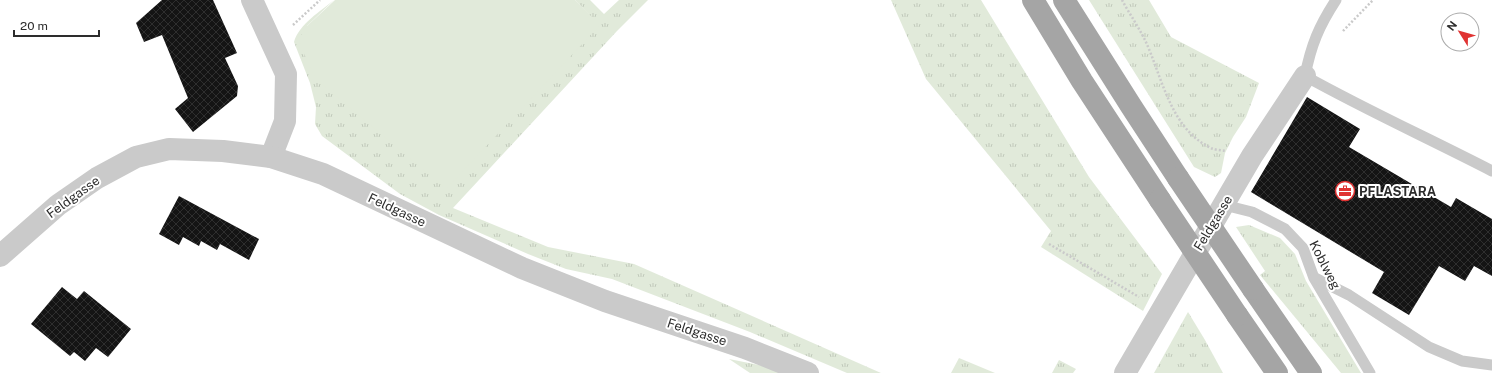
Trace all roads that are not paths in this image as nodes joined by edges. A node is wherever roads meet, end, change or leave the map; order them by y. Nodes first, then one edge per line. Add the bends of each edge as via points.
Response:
1 (252, 0) edge
2 (1033, 0) edge
3 (1064, 0) edge
4 (1336, 0) edge
5 (1305, 76) junction
6 (272, 157) junction
7 (1492, 172) edge
8 (1224, 205) junction
9 (0, 256) edge
10 (1314, 278) junction
11 (1492, 365) edge
12 (808, 373) edge
13 (1125, 373) edge
14 (1276, 373) edge
15 (1311, 373) edge
16 (1370, 373) edge

1 - 6 street via 286,74 285,122
2 - 14 main road, bridge via 1082,81
3 - 15 main road, bridge via 1178,178
4 - 5 lane via 1318,29
5 - 7 lane
5 - 8 street, Feldgasse via 1252,156
6 - 9 street, Feldgasse via 223,151 169,149 136,157 97,178 58,205
6 - 12 street, Feldgasse via 323,174 529,271 605,301 745,348
8 - 10 lane, Koblweg via 1252,212 1285,229 1303,248
8 - 13 street, Feldgasse
10 - 11 lane via 1349,295 1429,347 1462,361
10 - 16 lane, Koblweg

